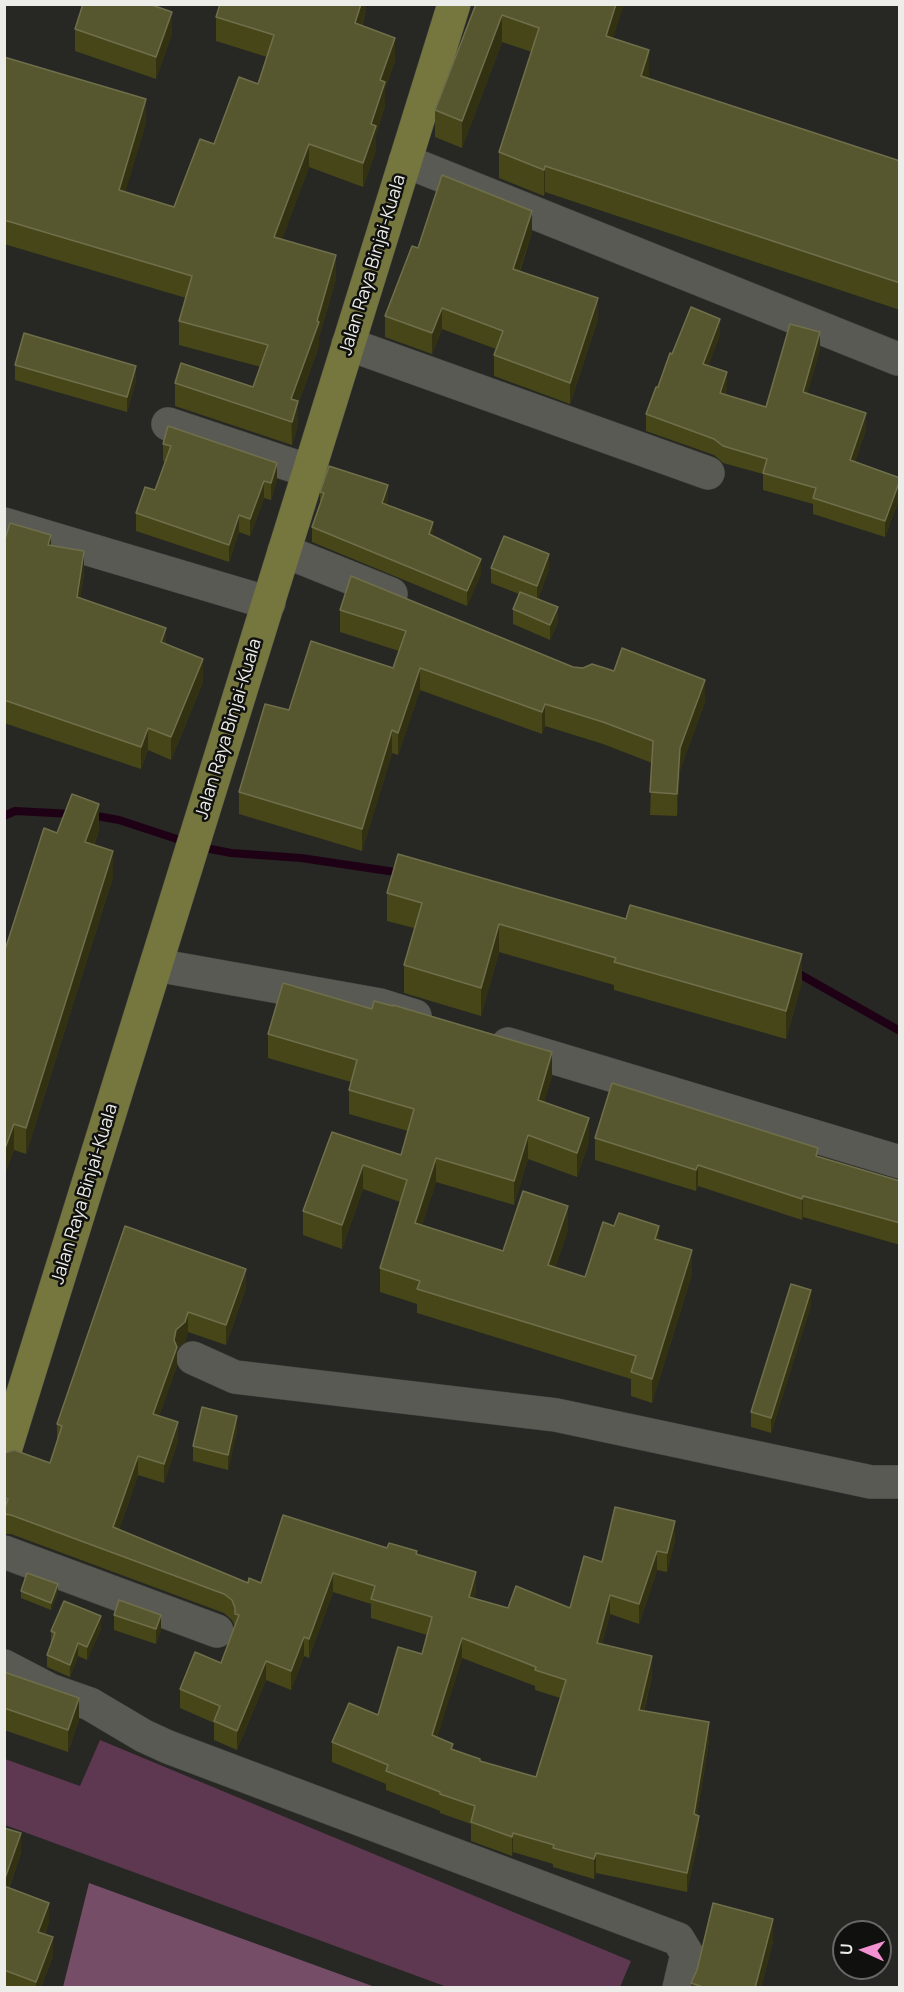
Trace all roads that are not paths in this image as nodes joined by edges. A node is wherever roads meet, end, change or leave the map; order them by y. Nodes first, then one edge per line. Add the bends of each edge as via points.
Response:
1 (454, 4) edge
2 (405, 161) junction
3 (348, 344) junction
4 (898, 359) edge
5 (168, 424) edge
6 (309, 471) junction
7 (708, 473) dead end
8 (4, 524) edge
9 (284, 551) junction
10 (268, 603) junction
11 (416, 604) edge
12 (156, 965) junction
13 (448, 1026) edge
14 (482, 1036) edge
15 (900, 1162) edge
16 (193, 1358) dead end
17 (4, 1454) edge
18 (900, 1482) edge
19 (4, 1552) edge
20 (217, 1631) dead end
21 (4, 1666) edge
22 (679, 1988) edge

1 - 2 main road, Jalan Raya Binjai-Kuala
2 - 3 main road, Jalan Raya Binjai-Kuala
2 - 4 street
3 - 6 main road, Jalan Raya Binjai-Kuala
3 - 7 street
5 - 6 street
6 - 9 main road, Jalan Raya Binjai-Kuala
8 - 10 street
9 - 10 main road, Jalan Raya Binjai-Kuala
9 - 11 street
10 - 12 main road, Jalan Raya Binjai-Kuala
12 - 13 street via 380,1005
12 - 17 main road, Jalan Raya Binjai-Kuala
14 - 15 street
16 - 18 street via 235,1377 556,1415 862,1480
19 - 20 street
21 - 22 street via 50,1690 90,1704 168,1747 678,1939 687,1954

